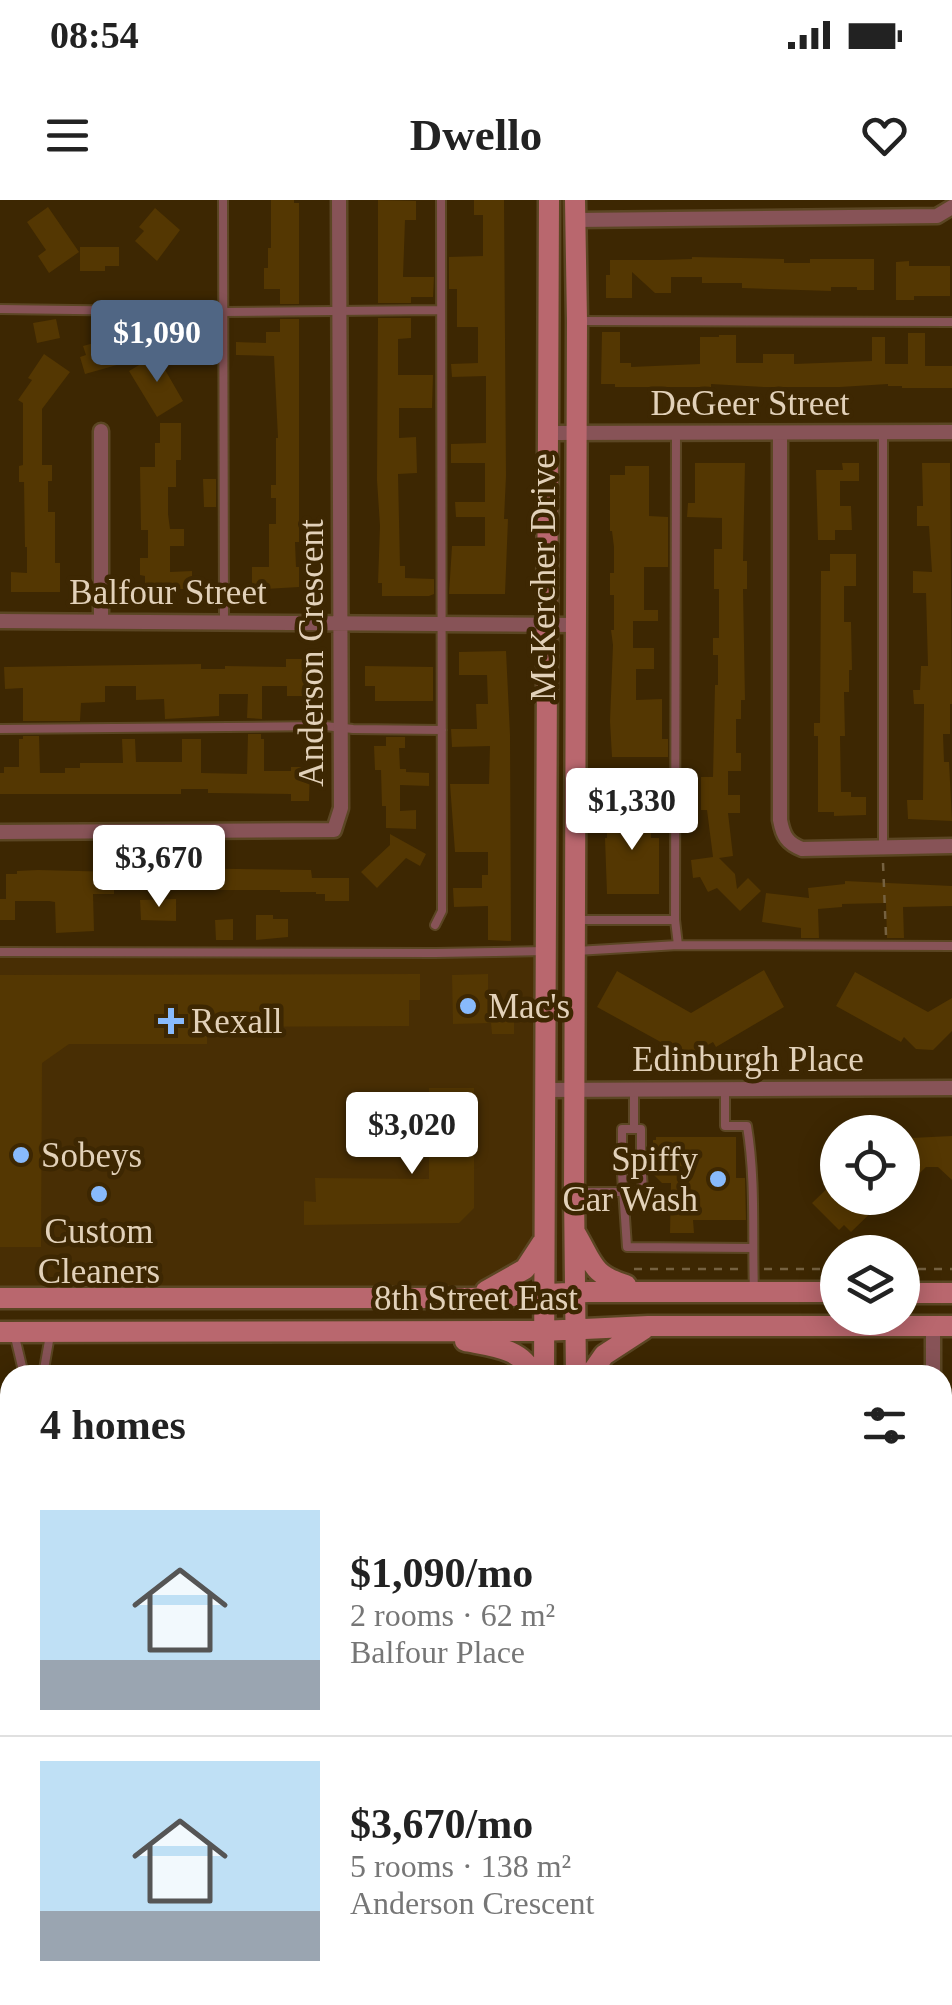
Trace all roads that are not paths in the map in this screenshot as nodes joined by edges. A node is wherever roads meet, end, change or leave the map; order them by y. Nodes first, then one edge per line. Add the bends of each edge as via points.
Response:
1 (224, 200) edge
2 (339, 200) edge
3 (442, 200) edge
4 (548, 200) edge
5 (952, 206) edge
6 (576, 210) edge
7 (0, 309) edge
8 (340, 310) junction
9 (441, 310) junction
10 (222, 312) junction
11 (577, 321) junction
12 (952, 322) edge
13 (101, 430) dead end
14 (576, 432) junction
15 (883, 432) junction
16 (952, 432) edge
17 (548, 433) junction
18 (676, 433) junction
19 (780, 433) junction
20 (100, 621) junction
21 (224, 621) junction
22 (0, 622) edge
23 (340, 622) junction
24 (442, 623) junction
25 (545, 624) junction
26 (575, 625) junction
27 (340, 728) junction
28 (0, 730) edge
29 (442, 730) junction
30 (576, 782) junction
31 (639, 782) dead end
32 (0, 832) edge
33 (952, 846) edge
34 (883, 854) junction
35 (576, 920) junction
36 (674, 920) junction
37 (435, 925) dead end
38 (678, 945) junction
39 (952, 946) edge
40 (545, 950) junction
41 (576, 951) junction
42 (0, 952) edge
43 (952, 1088) edge
44 (576, 1089) junction
45 (725, 1089) junction
46 (545, 1090) junction
47 (634, 1090) junction
48 (634, 1129) junction
49 (622, 1156) dead end
50 (642, 1156) dead end
51 (622, 1174) dead end
52 (642, 1174) dead end
53 (574, 1192) junction
54 (623, 1192) junction
55 (575, 1233) junction
56 (543, 1242) junction
57 (753, 1248) junction
58 (576, 1292) junction
59 (647, 1292) junction
60 (754, 1292) junction
61 (820, 1292) edge
62 (920, 1292) edge
63 (543, 1293) junction
64 (952, 1293) edge
65 (0, 1298) edge
66 (472, 1298) junction
67 (648, 1326) junction
68 (942, 1326) edge
69 (409, 1331) junction
70 (542, 1331) junction
71 (576, 1331) junction
72 (7, 1332) edge
73 (50, 1332) junction
74 (20, 1365) edge
75 (44, 1365) edge
76 (530, 1365) edge
77 (544, 1365) edge
78 (576, 1365) edge
79 (597, 1365) edge
80 (935, 1365) edge

1 - 10 lane
2 - 8 street, Anderson Crescent
3 - 9 lane
4 - 17 main road, McKercher Drive
5 - 6 street via 937,216
6 - 11 main road, McKercher Drive
7 - 10 lane
8 - 9 lane
8 - 10 lane
8 - 23 street, Anderson Crescent
9 - 24 lane
10 - 21 lane
11 - 12 lane
11 - 14 main road, McKercher Drive
13 - 20 street
14 - 17 street, DeGeer Street
14 - 18 street, DeGeer Street
14 - 26 main road, McKercher Drive
15 - 16 street, DeGeer Street
15 - 19 street, DeGeer Street
15 - 34 lane
17 - 25 main road, McKercher Drive
18 - 19 street, DeGeer Street
18 - 36 lane
19 - 34 street via 784,836 802,849
20 - 21 street, Balfour Street
20 - 22 street, Balfour Street
21 - 23 street, Balfour Street
23 - 24 street, Balfour Street
23 - 27 street, Anderson Crescent
24 - 25 street, Balfour Street
24 - 29 lane
25 - 26 street, Balfour Street
25 - 40 main road, McKercher Drive
26 - 30 main road, McKercher Drive
27 - 28 lane
27 - 29 lane
27 - 32 street, Anderson Crescent via 341,808 334,830
29 - 37 lane via 442,910
30 - 31 lane
30 - 35 main road, McKercher Drive
33 - 34 street
35 - 36 lane
35 - 41 main road, McKercher Drive
36 - 38 lane
38 - 39 lane
38 - 41 lane
40 - 42 lane
40 - 46 main road, McKercher Drive
41 - 44 main road, McKercher Drive
43 - 45 street, Edinburgh Place
44 - 46 street, Edinburgh Place
44 - 47 street, Edinburgh Place
44 - 53 main road, McKercher Drive
45 - 47 street, Edinburgh Place
45 - 57 lane via 725,1126 747,1126
46 - 56 main road, McKercher Drive
47 - 48 lane
48 - 49 lane via 622,1130
48 - 50 lane via 642,1129
51 - 54 lane
52 - 54 lane via 642,1192
53 - 54 lane
53 - 55 main road, McKercher Drive
54 - 57 lane via 627,1248
55 - 58 main road, McKercher Drive
55 - 59 main road via 605,1279
56 - 63 main road, McKercher Drive
56 - 66 main road via 525,1269
57 - 60 lane
58 - 59 main road, 8th Street East
58 - 63 main road, 8th Street East
58 - 71 main road, McKercher Drive
59 - 60 main road, 8th Street East
60 - 61 main road, 8th Street East
62 - 64 main road
63 - 66 main road, 8th Street East
63 - 70 main road, McKercher Drive
65 - 66 main road, 8th Street East
67 - 68 main road, 8th Street East
67 - 71 main road, 8th Street East
67 - 79 main road
68 - 80 street
69 - 70 main road, 8th Street East
69 - 73 main road, 8th Street East
69 - 76 main road via 505,1348
70 - 71 main road, 8th Street East
70 - 77 main road, McKercher Drive
71 - 78 main road, McKercher Drive
72 - 73 main road, 8th Street East
72 - 74 lane
73 - 75 lane

